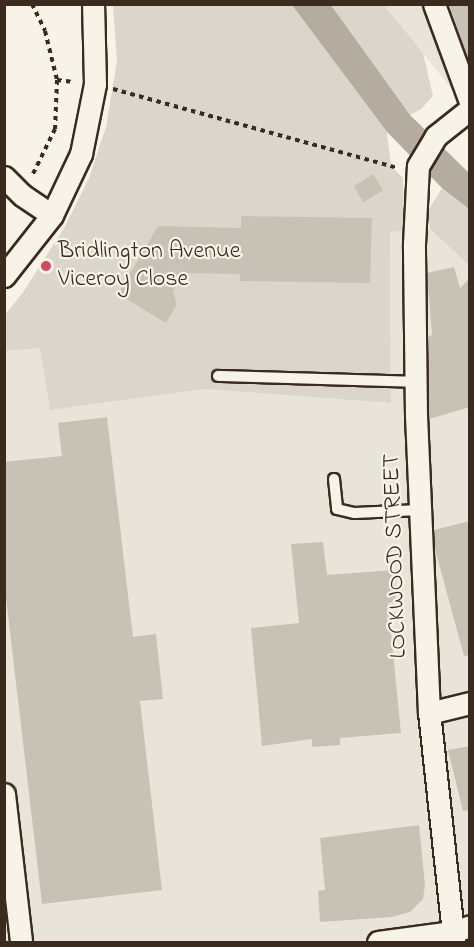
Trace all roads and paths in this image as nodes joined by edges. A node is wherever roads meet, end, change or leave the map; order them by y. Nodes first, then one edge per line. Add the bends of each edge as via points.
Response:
1 (32, 4) edge
2 (93, 4) edge
3 (434, 4) edge
4 (95, 84) junction
5 (467, 108) edge
6 (417, 170) junction
7 (4, 177) edge
8 (22, 195) junction
9 (52, 215) junction
10 (4, 276) edge
11 (218, 376) dead end
12 (416, 382) junction
13 (334, 479) dead end
14 (420, 510) junction
15 (470, 703) edge
16 (429, 712) junction
17 (4, 794) edge
18 (458, 934) edge
19 (21, 942) edge
20 (378, 942) edge

1 - 8 path via 45,32 57,80 55,129
2 - 4 street
3 - 5 street
4 - 6 path
4 - 9 street via 81,154
5 - 6 street via 436,136
6 - 12 street, LOCKWOOD STREET
7 - 8 street
8 - 9 street
9 - 10 street
11 - 12 lane
12 - 14 street, LOCKWOOD STREET
13 - 14 lane via 337,509 354,513
14 - 16 street, LOCKWOOD STREET
15 - 16 street
16 - 18 street, LOCKWOOD STREET
17 - 19 street
18 - 20 street

